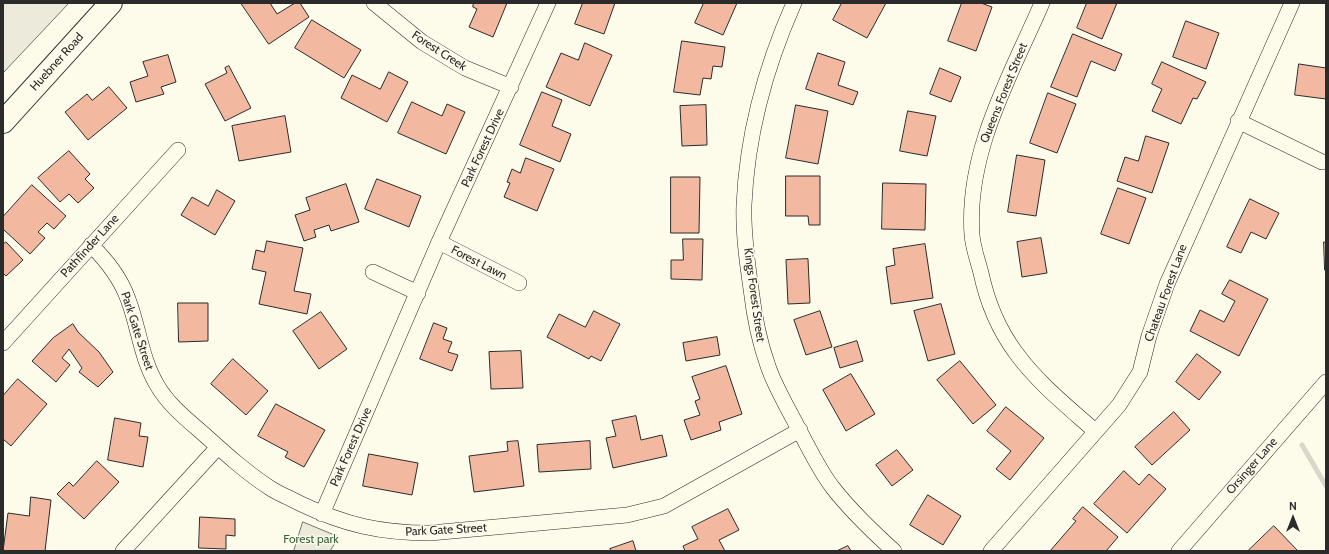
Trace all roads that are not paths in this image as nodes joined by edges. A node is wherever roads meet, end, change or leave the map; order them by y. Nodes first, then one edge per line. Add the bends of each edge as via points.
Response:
1 (111, 3) edge
2 (374, 3) edge
3 (548, 3) edge
4 (794, 3) edge
5 (1042, 3) edge
6 (1292, 3) edge
7 (511, 87) junction
8 (3, 122) edge
9 (1238, 122) junction
10 (178, 150) dead end
11 (1322, 162) dead end
12 (439, 242) junction
13 (91, 245) junction
14 (373, 272) dead end
15 (519, 283) dead end
16 (418, 293) junction
17 (3, 343) edge
18 (1326, 382) edge
19 (800, 430) junction
20 (1096, 432) junction
21 (218, 447) junction
22 (322, 514) junction
23 (123, 551) edge
24 (894, 551) edge
25 (991, 551) edge
26 (1179, 551) edge

1 - 8 main road, Huebner Road
2 - 7 street, Forest Creek via 422,42 465,68
3 - 7 street, Park Forest Drive
4 - 19 street, Kings Forest Street via 769,65 757,112 744,205 747,264 761,346 778,391
5 - 20 street, Queens Forest Street via 984,138 971,206 972,237 984,286 1002,332 1034,375
6 - 9 street, Chateau Forest Lane
7 - 12 street, Park Forest Drive
9 - 11 street
9 - 20 street, Chateau Forest Lane via 1167,284 1140,372
10 - 13 street, Pathfinder Lane
12 - 15 street, Forest Lawn
12 - 16 street, Park Forest Drive
13 - 17 street, Pathfinder Lane
13 - 21 street, Park Gate Street via 109,263 118,277 128,299 145,360 157,386 174,408
14 - 16 street
16 - 22 street, Park Forest Drive
18 - 26 street, Orsinger Lane
19 - 22 street, Park Gate Street via 664,506 627,515 430,533 402,533 369,529
19 - 24 street, Kings Forest Street via 833,488
20 - 25 street, Chateau Forest Lane
21 - 22 street, Park Gate Street via 271,489
21 - 23 street

